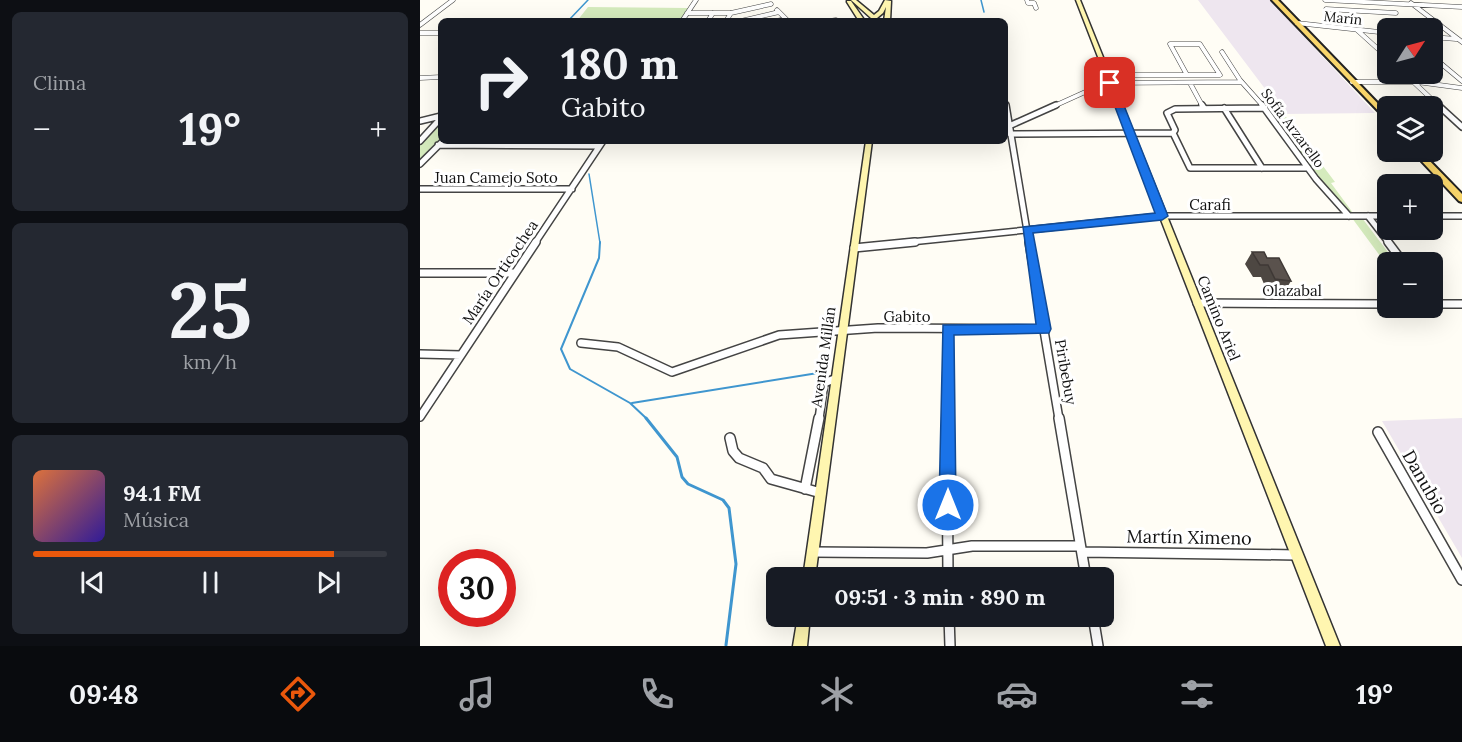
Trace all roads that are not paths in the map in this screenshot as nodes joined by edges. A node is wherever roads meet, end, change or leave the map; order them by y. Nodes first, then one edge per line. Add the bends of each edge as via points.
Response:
1 (453, 0) edge
2 (696, 0) edge
3 (848, 0) edge
4 (853, 0) edge
5 (887, 0) edge
6 (1027, 0) edge
7 (1078, 0) edge
8 (1275, 0) edge
9 (1325, 0) edge
10 (1407, 0) edge
11 (1354, 1) edge
12 (769, 2) edge
13 (1412, 4) junction
14 (1462, 7) edge
15 (1036, 8) dead end
16 (1326, 9) dead end
17 (1365, 11) junction
18 (779, 12) junction
19 (687, 13) junction
20 (713, 13) junction
21 (731, 13) junction
22 (1396, 13) dead end
23 (684, 18) edge
24 (710, 18) edge
25 (728, 18) edge
26 (754, 18) edge
27 (785, 18) edge
28 (860, 18) edge
29 (872, 18) edge
30 (875, 18) edge
31 (886, 18) edge
32 (1297, 23) junction
33 (420, 25) edge
34 (1357, 30) junction
35 (1377, 32) edge
36 (420, 33) edge
37 (438, 33) edge
38 (1443, 39) edge
39 (1460, 41) edge
40 (1377, 48) edge
41 (1222, 52) dead end
42 (1443, 65) edge
43 (1107, 75) junction
44 (1188, 75) junction
45 (438, 77) edge
46 (420, 78) edge
47 (1462, 81) edge
48 (1242, 82) junction
49 (1352, 82) junction
50 (1377, 82) edge
51 (1110, 83) junction
52 (1190, 83) junction
53 (1415, 84) edge
54 (1429, 84) edge
55 (1462, 88) edge
56 (1204, 108) junction
57 (1224, 108) junction
58 (1265, 108) junction
59 (1377, 108) edge
60 (438, 118) edge
61 (1008, 118) edge
62 (438, 120) edge
63 (420, 121) edge
64 (1462, 127) edge
65 (1010, 130) junction
66 (1131, 134) junction
67 (1173, 134) junction
68 (420, 141) edge
69 (440, 144) edge
70 (601, 144) edge
71 (868, 144) edge
72 (1427, 162) edge
73 (420, 164) edge
74 (1262, 168) junction
75 (1308, 168) junction
76 (420, 189) edge
77 (572, 189) junction
78 (1462, 199) edge
79 (1162, 216) junction
80 (1348, 216) junction
81 (1368, 216) junction
82 (1377, 216) edge
83 (1443, 216) edge
84 (1462, 216) edge
85 (1027, 230) junction
86 (854, 248) junction
87 (1395, 252) edge
88 (420, 273) edge
89 (515, 273) junction
90 (1197, 303) junction
91 (1443, 303) edge
92 (1377, 304) edge
93 (1462, 304) edge
94 (843, 329) junction
95 (948, 329) junction
96 (1044, 329) junction
97 (581, 343) dead end
98 (420, 354) edge
99 (461, 355) junction
100 (837, 378) junction
101 (420, 417) edge
102 (1378, 432) dead end
103 (730, 438) dead end
104 (805, 489) junction
105 (821, 493) junction
106 (948, 549) junction
107 (1081, 549) junction
108 (813, 552) junction
109 (1297, 555) junction
110 (811, 567) edge
111 (948, 567) edge
112 (1084, 567) edge
113 (1462, 580) edge
114 (803, 627) edge
115 (949, 627) edge
116 (1095, 627) edge
117 (800, 646) edge
118 (950, 646) edge
119 (1098, 646) edge
120 (1333, 646) edge

1 - 33 street
2 - 19 street
3 - 28 street
4 - 29 street
5 - 30 street
5 - 31 street
6 - 15 street
7 - 43 street, Camino Ariel
8 - 32 main road
9 - 11 street
10 - 13 street
11 - 13 street
11 - 17 street
12 - 18 street
12 - 21 street
13 - 14 street
13 - 39 street
16 - 17 street
17 - 22 street
18 - 26 street
18 - 27 street
19 - 20 street
19 - 23 street
20 - 21 street
20 - 24 street
21 - 25 street
32 - 34 street, Marín
32 - 49 main road
34 - 35 street, Marín
34 - 40 street
36 - 37 street
38 - 39 street
41 - 48 street, Sofía Arzarello
42 - 47 street
43 - 44 street
43 - 51 street, Camino Ariel
44 - 44 street via 1221,73 1200,44 1170,44
45 - 46 street
48 - 52 street
48 - 58 street, Sofía Arzarello
49 - 50 street
49 - 59 main road
51 - 52 street
51 - 65 street
51 - 66 street, Camino Ariel
52 - 56 street
53 - 64 street
54 - 55 street
56 - 57 street
56 - 67 street via 1170,110 1167,113 1175,130
57 - 58 street
57 - 74 street
58 - 75 street, Sofía Arzarello
60 - 63 street
61 - 65 street, Piribebuy
62 - 68 street
65 - 66 street
65 - 85 street, Piribebuy
66 - 67 street
66 - 79 street, Camino Ariel
67 - 74 street via 1190,168
69 - 73 street
70 - 77 street, María Orticochea
71 - 86 street, Avenida Millán
72 - 78 main road
74 - 75 street
75 - 80 street, Sofía Arzarello
76 - 77 street, Juan Camejo Soto
77 - 89 street, María Orticochea
79 - 80 street, Carafi
79 - 85 street, Carafi
79 - 90 street, Camino Ariel
80 - 81 street, Carafi
81 - 82 street, Carafi
81 - 87 street
83 - 84 street
85 - 86 street, Carafi
85 - 96 street, Piribebuy
86 - 94 street, Avenida Millán
88 - 89 street
89 - 99 street, María Orticochea
90 - 92 street, Olazabal
90 - 109 street, Camino Ariel
91 - 93 street
94 - 95 street, Gabito
94 - 97 street, Gabito via 771,337 672,372 618,347
94 - 100 street, Avenida Millán
95 - 96 street, Gabito
95 - 106 street
96 - 107 street, Piribebuy
98 - 99 street
99 - 101 street, María Orticochea
100 - 104 street via 824,383
100 - 105 street, Avenida Millán
102 - 113 street, Danubio
103 - 104 street via 739,458 763,468 771,479
104 - 105 street
105 - 108 street, Avenida Millán
106 - 107 street, Martín Ximeno
106 - 108 street, Martín Ximeno via 927,553
106 - 111 street
107 - 109 street, Martín Ximeno
107 - 112 street, Piribebuy
108 - 110 street, Avenida Millán
109 - 120 street, Camino Ariel
114 - 117 street
115 - 118 street
116 - 119 street

